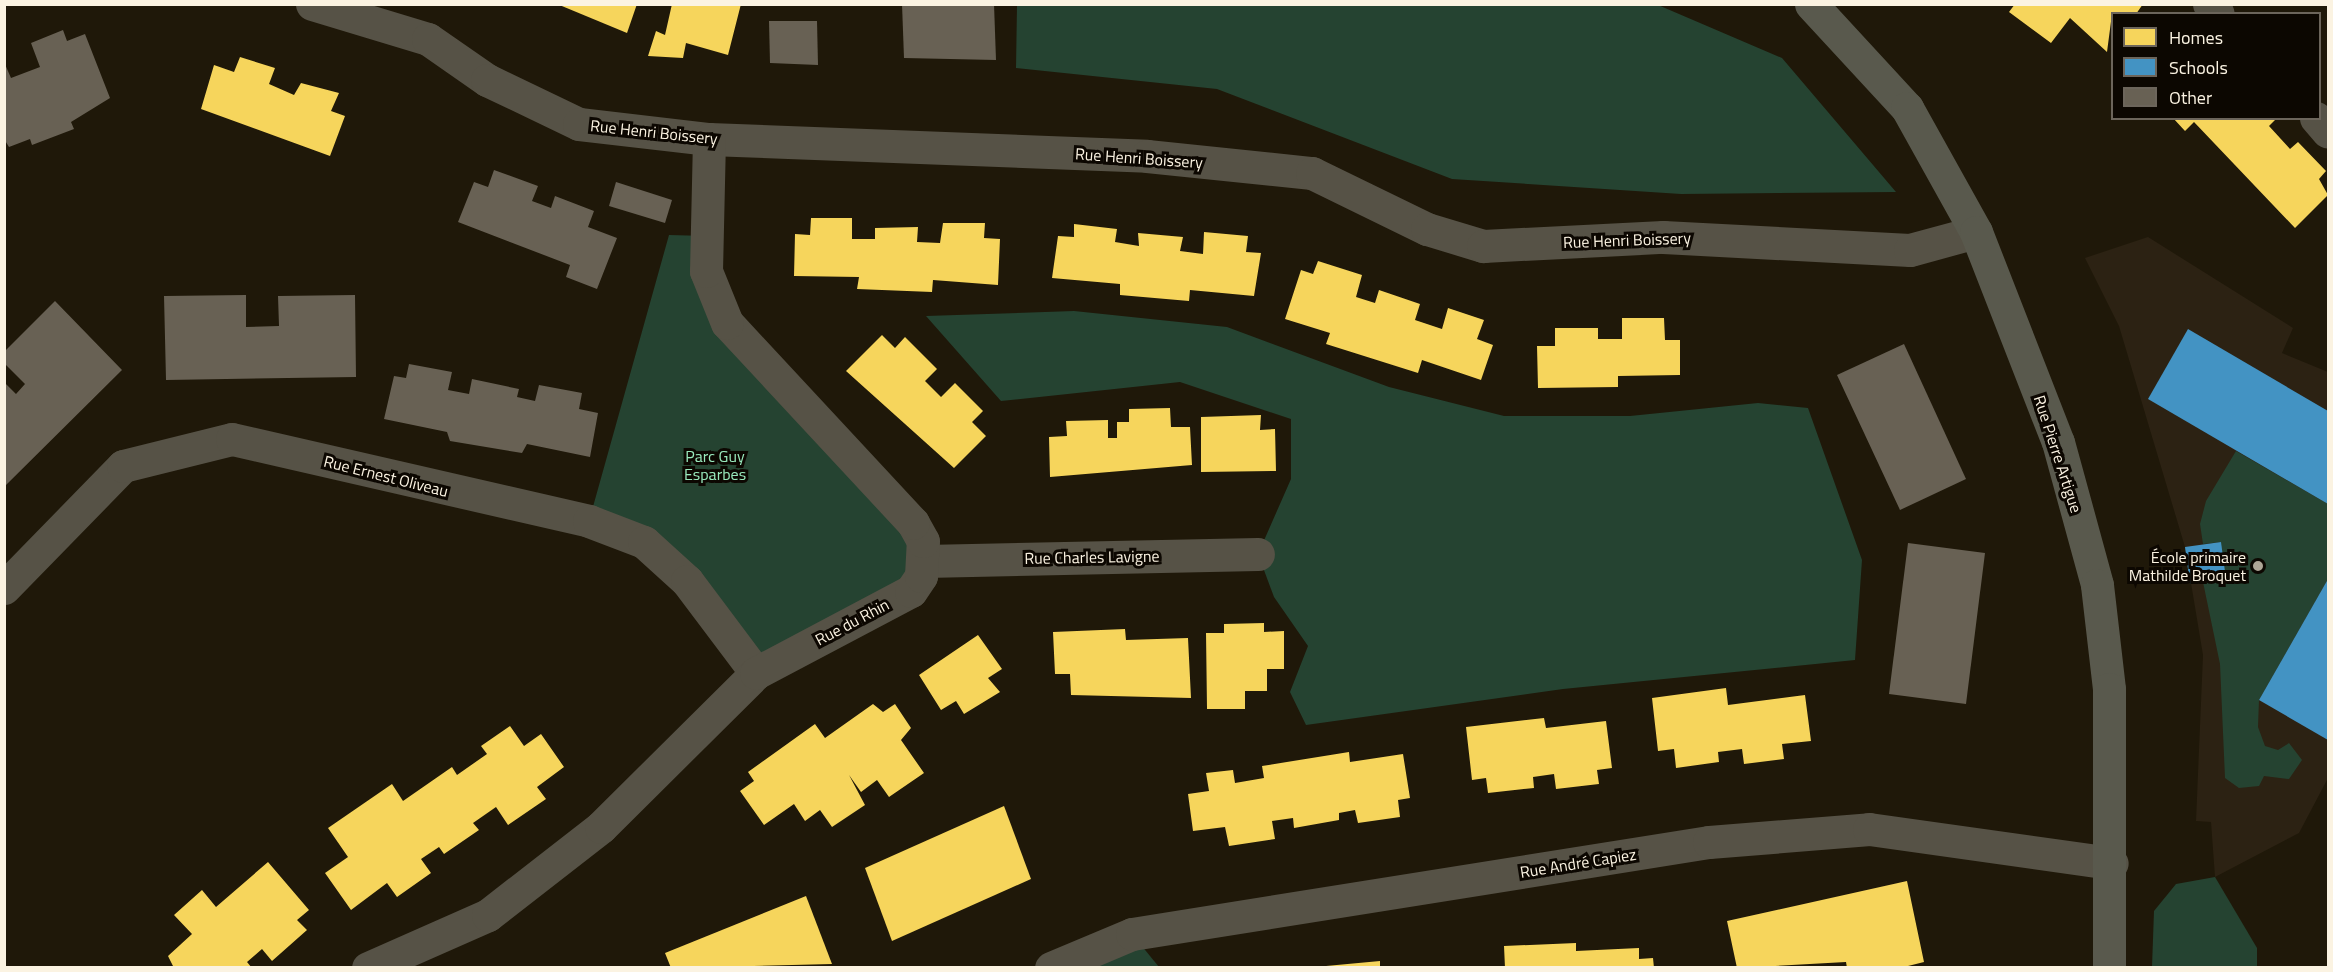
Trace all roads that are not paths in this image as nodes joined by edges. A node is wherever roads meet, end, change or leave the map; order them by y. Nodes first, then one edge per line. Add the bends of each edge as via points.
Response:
1 (312, 4) edge
2 (1812, 4) edge
3 (2318, 120) edge
4 (2328, 132) edge
5 (709, 139) junction
6 (1976, 232) junction
7 (1258, 554) dead end
8 (925, 561) junction
9 (4, 588) edge
10 (756, 673) junction
11 (2112, 863) junction
12 (368, 968) edge
13 (1052, 968) edge
14 (2109, 968) edge

1 - 5 street, Rue Henri Boissery via 428,39 487,80 579,124
2 - 6 main road, Rue Pierre Artigue via 1907,108
3 - 4 street
5 - 6 street, Rue Henri Boissery via 1147,156 1312,173 1427,229 1483,246 1663,237 1910,250
5 - 8 street via 706,271 727,323 913,523 923,541
6 - 11 main road, Rue Pierre Artigue via 2058,442 2097,585 2109,689
7 - 8 street, Rue Charles Lavigne
8 - 10 street, Rue du Rhin via 911,591
9 - 10 street, Rue Ernest Oliveau via 123,466 232,438 589,521 644,542 687,581
10 - 12 street, Rue du Rhin via 602,827 488,915
11 - 13 street, Rue André Capiez via 1869,830 1709,842 1132,934
11 - 14 main road, Rue Pierre Artigue

